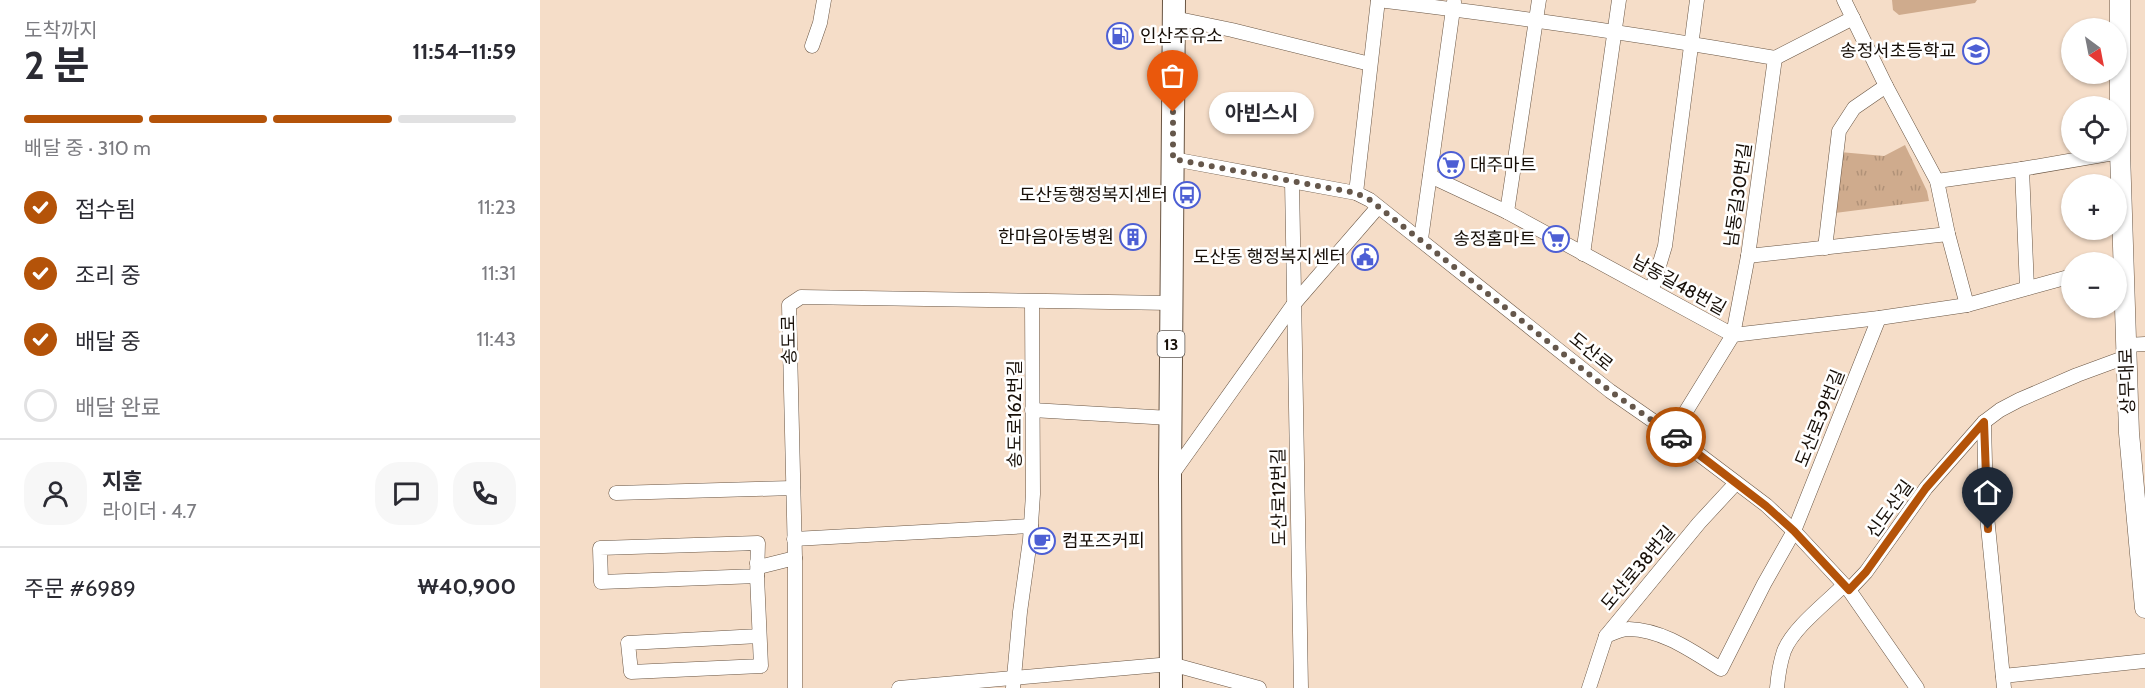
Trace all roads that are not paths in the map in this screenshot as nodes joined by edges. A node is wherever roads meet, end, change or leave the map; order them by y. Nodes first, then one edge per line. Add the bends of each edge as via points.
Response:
1 (824, 0) edge
2 (1378, 0) edge
3 (1539, 0) edge
4 (1619, 0) edge
5 (1696, 0) edge
6 (1844, 0) edge
7 (2120, 0) edge
8 (1453, 4) edge
9 (1174, 9) edge
10 (1852, 18) junction
11 (1536, 20) junction
12 (1615, 32) junction
13 (1691, 43) junction
14 (812, 46) dead end
15 (1775, 58) junction
16 (1370, 64) junction
17 (1886, 86) junction
18 (2120, 96) edge
19 (1173, 159) junction
20 (2062, 162) edge
21 (2120, 162) edge
22 (2022, 169) junction
23 (1430, 176) junction
24 (1292, 181) junction
25 (1937, 181) junction
26 (1356, 193) junction
27 (1378, 207) junction
28 (1508, 212) junction
29 (1948, 234) junction
30 (1421, 239) junction
31 (1825, 248) junction
32 (2120, 252) edge
33 (1582, 254) junction
34 (1748, 256) junction
35 (2061, 279) edge
36 (2027, 288) junction
37 (1652, 289) junction
38 (1032, 302) junction
39 (1171, 303) junction
40 (1293, 305) junction
41 (1967, 305) junction
42 (2127, 313) edge
43 (1879, 318) junction
44 (1734, 335) junction
45 (2132, 349) edge
46 (1032, 410) junction
47 (1170, 418) junction
48 (1984, 422) junction
49 (1672, 435) junction
50 (1170, 477) junction
51 (1736, 483) junction
52 (793, 488) junction
53 (616, 493) dead end
54 (1031, 526) junction
55 (1794, 531) junction
56 (794, 539) junction
57 (795, 558) junction
58 (757, 570) junction
59 (1846, 587) junction
60 (2145, 608) edge
61 (759, 636) junction
62 (1606, 636) junction
63 (2145, 661) edge
64 (1171, 664) junction
65 (2003, 682) edge
66 (1013, 683) edge
67 (795, 688) edge
68 (899, 688) edge
69 (1171, 688) edge
70 (1259, 688) edge
71 (1301, 688) edge
72 (1589, 688) edge
73 (1777, 688) edge
74 (1917, 688) edge

1 - 14 street
2 - 8 street
2 - 16 street
3 - 11 street
4 - 12 street
5 - 13 street
6 - 10 street
7 - 18 main road, 상무대로
8 - 11 street
8 - 23 street
9 - 16 street
9 - 19 main road, 13
10 - 15 street
10 - 17 street
11 - 12 street
11 - 28 street
12 - 13 street
12 - 33 street
13 - 15 street
13 - 37 street via 1665,246
15 - 34 street, 남동길30번길
16 - 26 street
17 - 25 street
17 - 31 street via 1854,108 1839,131
19 - 24 street, 도산로
19 - 39 main road, 13
20 - 22 street
21 - 32 main road, 상무대로
22 - 25 street
22 - 36 street
23 - 28 street, 남동길48번길
23 - 30 street
24 - 26 street, 도산로
24 - 40 street, 도산로12번길
25 - 29 street
26 - 27 street, 도산로
27 - 30 street, 도산로
27 - 40 street
28 - 33 street, 남동길48번길
29 - 31 street
29 - 41 street
30 - 49 street, 도산로 via 1610,391
31 - 34 street
33 - 37 street, 남동길48번길
34 - 44 street, 남동길30번길
35 - 36 street
36 - 41 street, 남동길48번길
37 - 44 street, 남동길48번길
38 - 39 street, 송도로
38 - 46 street, 송도로162번길
38 - 52 street, 송도로 via 801,297 789,305
39 - 47 main road, 13
40 - 50 street
40 - 71 street, 도산로12번길
41 - 43 street, 남동길48번길
42 - 45 main road, 상무대로
43 - 44 street, 남동길48번길
43 - 55 street, 도산로39번길
44 - 49 street
45 - 48 street, 신도산길 via 2019,400
45 - 60 main road, 상무대로 via 2129,433
46 - 47 street
46 - 54 street, 송도로162번길
47 - 50 main road, 13
48 - 59 street, 신도산길 via 1926,488 1866,572
48 - 65 street via 1986,506
49 - 51 street, 도산로
50 - 64 main road, 13
51 - 55 street, 도산로
51 - 62 street, 도산로38번길
52 - 53 street
52 - 56 street, 송도로
54 - 56 street
54 - 66 street, 송도로162번길
55 - 59 street, 도산로
55 - 62 street, 도산로39번길 via 1721,669 1682,644 1659,635 1629,629
56 - 57 street, 송도로
57 - 58 street
57 - 67 street, 송도로
58 - 58 street via 758,543 600,548 601,582
58 - 61 street
59 - 73 street, 신도산길 via 1794,636 1785,650
59 - 74 street, 도산로
61 - 61 street via 760,666 631,672 628,643
62 - 72 street, 도산로38번길
63 - 65 street
64 - 66 street
64 - 69 main road, 13
64 - 70 street
66 - 68 street

